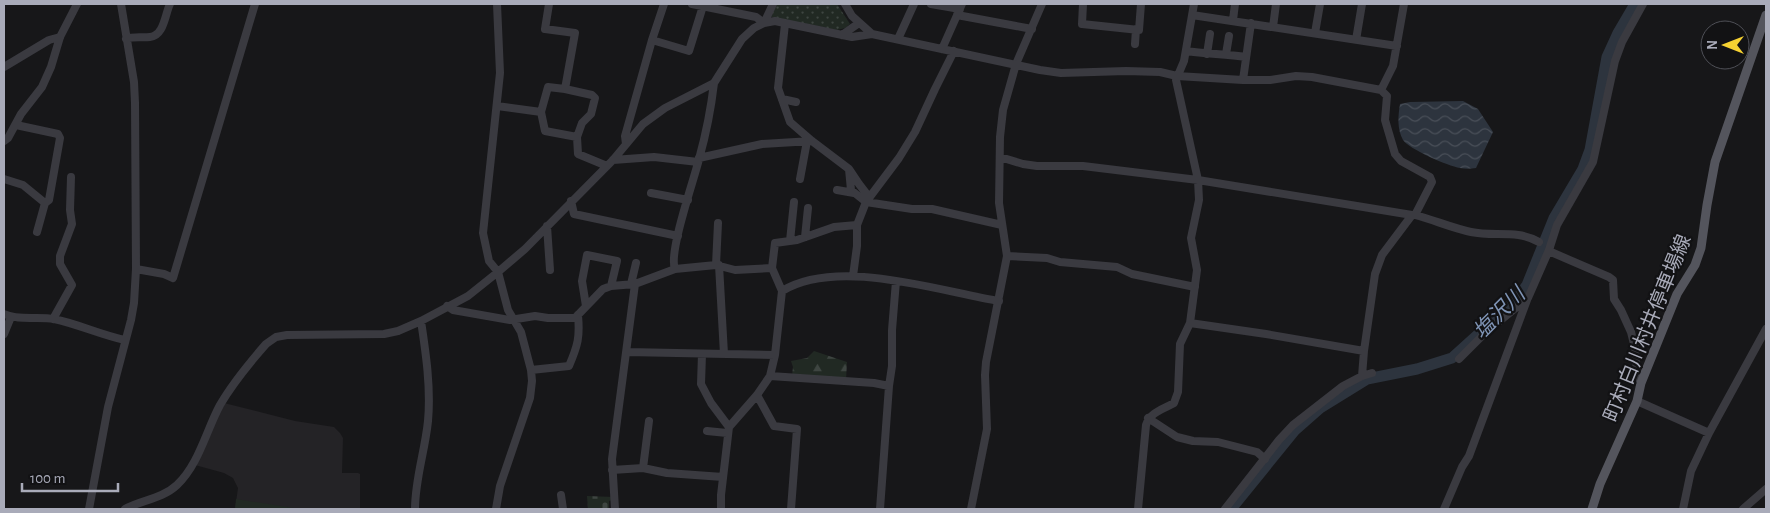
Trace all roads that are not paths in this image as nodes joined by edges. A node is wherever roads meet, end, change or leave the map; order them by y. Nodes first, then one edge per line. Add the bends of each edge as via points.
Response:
1 (76, 4) edge
2 (121, 4) edge
3 (170, 4) edge
4 (255, 4) edge
5 (497, 4) edge
6 (550, 4) edge
7 (664, 4) edge
8 (692, 4) edge
9 (772, 4) edge
10 (845, 4) edge
11 (931, 4) edge
12 (1042, 4) edge
13 (1083, 4) edge
14 (1141, 4) edge
15 (1194, 4) edge
16 (1235, 4) edge
17 (1276, 4) edge
18 (1320, 4) edge
19 (1362, 4) edge
20 (1404, 4) edge
21 (1643, 4) edge
22 (911, 5) edge
23 (703, 6) junction
24 (717, 6) edge
25 (960, 9) edge
26 (1192, 15) junction
27 (1766, 15) edge
28 (1233, 20) junction
29 (764, 23) junction
30 (859, 23) junction
31 (1251, 23) junction
32 (785, 24) junction
33 (1273, 27) junction
34 (1032, 29) junction
35 (1136, 29) junction
36 (1315, 33) junction
37 (872, 34) junction
38 (1210, 34) dead end
39 (842, 35) junction
40 (60, 36) junction
41 (1228, 36) dead end
42 (126, 39) junction
43 (898, 39) junction
44 (652, 40) junction
45 (1356, 40) junction
46 (1135, 44) dead end
47 (1397, 46) junction
48 (942, 49) junction
49 (1186, 51) junction
50 (954, 52) junction
51 (1207, 54) junction
52 (1226, 54) junction
53 (1246, 57) junction
54 (1016, 64) junction
55 (4, 67) edge
56 (1177, 76) junction
57 (1243, 80) junction
58 (714, 83) junction
59 (565, 90) junction
60 (1381, 90) junction
61 (782, 99) junction
62 (796, 102) dead end
63 (497, 106) junction
64 (541, 112) junction
65 (16, 125) junction
66 (577, 137) junction
67 (4, 141) edge
68 (810, 141) junction
69 (626, 144) junction
70 (1000, 157) junction
71 (613, 160) junction
72 (699, 160) junction
73 (606, 166) junction
74 (849, 169) junction
75 (71, 177) dead end
76 (800, 178) dead end
77 (4, 179) edge
78 (1198, 180) junction
79 (837, 190) dead end
80 (651, 193) dead end
81 (854, 193) junction
82 (868, 199) junction
83 (688, 200) junction
84 (571, 201) junction
85 (794, 202) dead end
86 (45, 203) junction
87 (808, 208) dead end
88 (857, 225) junction
89 (1002, 225) junction
90 (547, 226) junction
91 (716, 227) dead end
92 (37, 232) dead end
93 (678, 236) junction
94 (805, 237) junction
95 (790, 241) junction
96 (1539, 242) dead end
97 (1549, 250) junction
98 (1007, 256) junction
99 (635, 263) dead end
100 (717, 265) junction
101 (548, 267) dead end
102 (772, 268) junction
103 (136, 269) junction
104 (675, 269) junction
105 (498, 272) junction
106 (853, 276) junction
107 (896, 281) junction
108 (633, 284) junction
109 (612, 286) junction
110 (1195, 287) junction
111 (782, 291) junction
112 (1528, 298) junction
113 (999, 300) junction
114 (447, 306) junction
115 (586, 306) junction
116 (578, 315) junction
117 (7, 316) edge
118 (53, 319) junction
119 (515, 320) junction
120 (421, 321) junction
121 (1190, 323) junction
122 (1766, 328) edge
123 (4, 334) edge
124 (125, 340) junction
125 (1364, 351) junction
126 (627, 352) junction
127 (702, 354) junction
128 (724, 354) junction
129 (775, 354) junction
130 (1459, 359) dead end
131 (531, 370) junction
132 (1372, 373) dead end
133 (770, 376) junction
134 (1362, 376) junction
135 (1641, 383) junction
136 (889, 386) junction
137 (757, 396) junction
138 (1637, 401) junction
139 (1148, 418) junction
140 (649, 421) dead end
141 (728, 430) junction
142 (707, 431) dead end
143 (1709, 434) junction
144 (1265, 459) junction
145 (644, 468) junction
146 (612, 470) junction
147 (723, 477) junction
148 (1766, 489) edge
149 (561, 495) dead end
150 (89, 509) edge
151 (125, 509) edge
152 (415, 509) edge
153 (496, 509) edge
154 (563, 509) edge
155 (615, 509) edge
156 (721, 509) edge
157 (791, 509) edge
158 (880, 509) edge
159 (971, 509) edge
160 (1138, 509) edge
161 (1225, 509) edge
162 (1444, 509) edge
163 (1592, 509) edge
164 (1683, 509) edge
165 (1743, 509) edge

1 - 40 street
2 - 42 street
3 - 42 street via 158,34
4 - 103 street via 173,278
5 - 63 street via 500,74
6 - 59 street via 545,29 575,33
7 - 44 street
8 - 23 street
9 - 29 street
10 - 30 street
11 - 25 street
12 - 34 street
13 - 35 street via 1082,24
14 - 35 street via 1139,30
15 - 26 street
16 - 28 street
17 - 33 street
18 - 36 street
19 - 45 street
20 - 47 street
21 - 97 street via 1614,62 1593,162 1558,225
22 - 43 street
23 - 24 street
23 - 44 street via 689,51
24 - 29 street via 756,17
25 - 34 street
25 - 48 street
26 - 28 street
26 - 49 street
27 - 135 main road, 町村白川村井停車場線 via 1716,162 1701,248 1677,294
28 - 31 street
29 - 32 street via 775,21
29 - 58 street via 742,39
30 - 37 street
30 - 39 street
31 - 33 street
31 - 53 street
32 - 39 street
32 - 61 street via 778,88
33 - 36 street
34 - 54 street
35 - 46 street
36 - 45 street
37 - 39 street
37 - 43 street
38 - 51 street
40 - 55 street
40 - 65 street via 42,87 20,114
41 - 52 street
42 - 103 street via 135,103
43 - 48 street
44 - 69 street via 625,136
45 - 47 street
47 - 60 street via 1393,66
48 - 50 street
49 - 51 street
49 - 56 street
50 - 54 street
50 - 82 street via 915,132
51 - 52 street
52 - 53 street
53 - 57 street
54 - 56 street via 1061,73 1126,71
54 - 70 street via 1003,110
56 - 57 street
56 - 78 street
57 - 60 street via 1312,77
58 - 69 street via 652,116
58 - 72 street
59 - 64 street via 548,87
59 - 66 street via 592,94 595,98 591,114 582,123
60 - 96 street via 1387,96 1385,120 1395,154 1401,161 1430,177 1432,182 1415,215 1472,233 1529,236
61 - 62 street
61 - 68 street via 790,122
63 - 64 street
63 - 105 street via 483,233 489,262
64 - 66 street via 546,131
65 - 67 street
65 - 86 street via 58,134 60,138 49,200
66 - 73 street via 578,154
68 - 72 street via 762,144
68 - 74 street
68 - 76 street
69 - 71 street
70 - 78 street via 1037,166 1082,166
70 - 89 street
71 - 72 street via 654,157
71 - 73 street
72 - 83 street
73 - 84 street
74 - 81 street
74 - 82 street
75 - 118 street via 72,224 60,264 72,285
77 - 86 street via 23,185
78 - 110 street via 1199,200 1191,238 1197,270
78 - 125 street via 1412,215 1382,255 1375,274
79 - 81 street
80 - 83 street
81 - 82 street
82 - 88 street
82 - 89 street
83 - 93 street
84 - 90 street
84 - 93 street via 574,214
85 - 95 street
86 - 92 street
87 - 94 street
88 - 94 street via 834,227
88 - 106 street
89 - 98 street
90 - 101 street
90 - 105 street
91 - 100 street
93 - 104 street
94 - 95 street
95 - 102 street via 775,243
97 - 112 street
97 - 135 street via 1613,280 1614,300 1631,332
98 - 110 street via 1117,267 1132,274
98 - 113 street
99 - 108 street
100 - 102 street via 735,270
100 - 104 street
100 - 128 street
102 - 111 street
103 - 124 street via 134,302
104 - 108 street
105 - 114 street via 468,296
105 - 119 street via 508,310
106 - 107 street
106 - 111 street via 826,278
107 - 113 street
107 - 136 street
108 - 109 street
108 - 126 street
109 - 115 street
109 - 115 street via 617,261 587,255 582,281
110 - 121 street
111 - 129 street
112 - 130 street
112 - 162 street via 1469,456
113 - 159 street via 985,375 987,429
114 - 119 street via 453,310
114 - 120 street
115 - 116 street
116 - 119 street via 575,318 535,316
116 - 131 street via 578,344 570,366
117 - 118 street
117 - 123 street
118 - 124 street
119 - 131 street
120 - 151 street via 384,334 276,337 257,354 221,404 201,448 177,485 154,499
120 - 152 street via 429,393 428,423
121 - 125 street
121 - 139 street via 1180,344 1178,392 1174,403
122 - 143 street
124 - 150 street via 108,407
125 - 134 street
126 - 127 street
126 - 146 street
127 - 128 street
127 - 141 street via 701,384
128 - 129 street
129 - 133 street
131 - 153 street via 530,398 500,486
132 - 134 street
133 - 136 street
133 - 137 street
134 - 144 street via 1343,386 1293,425
135 - 138 main road, 町村白川村井停車場線
136 - 158 street
137 - 141 street
137 - 157 street via 774,426 797,429
138 - 143 street
138 - 163 main road, 町村白川村井停車場線
139 - 144 street via 1177,437 1218,442 1257,452
139 - 160 street
140 - 145 street
141 - 142 street
141 - 147 street
143 - 164 street via 1691,471
144 - 161 street
145 - 146 street
145 - 147 street
146 - 155 street
147 - 156 street
148 - 165 street
149 - 154 street

